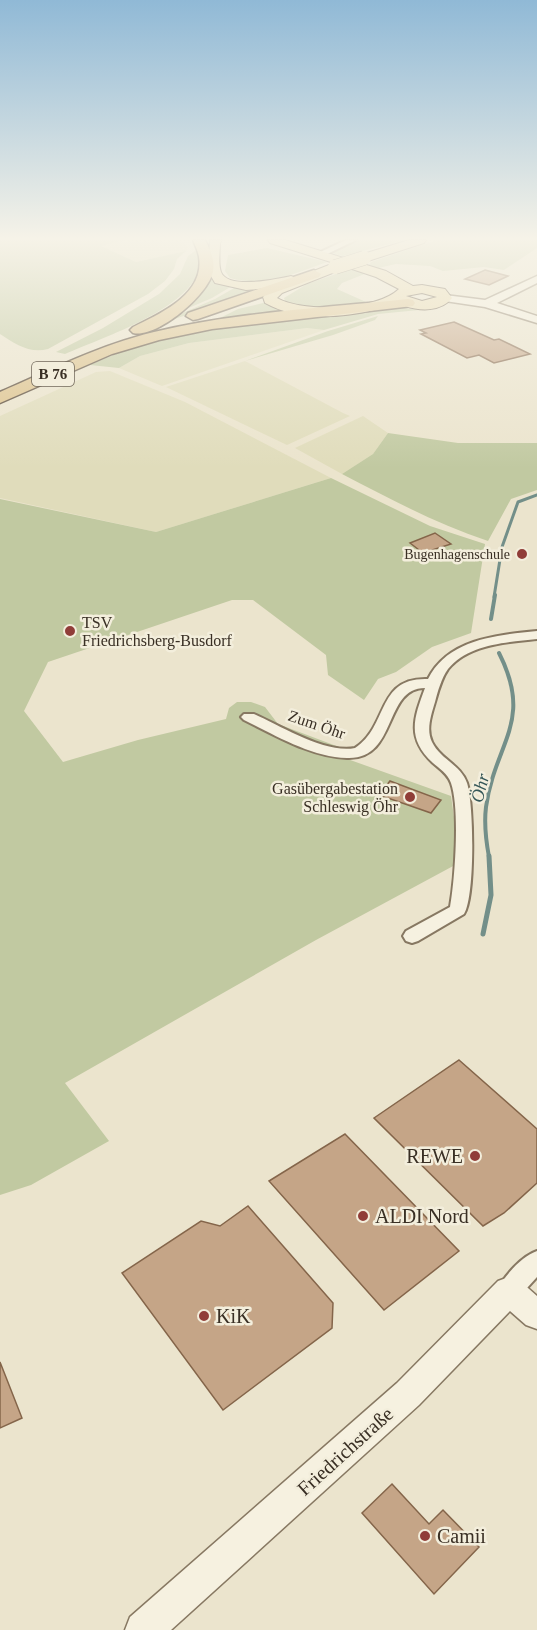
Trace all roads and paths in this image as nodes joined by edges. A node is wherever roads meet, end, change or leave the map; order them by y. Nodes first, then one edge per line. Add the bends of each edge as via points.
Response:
1 (163, 316) edge
2 (194, 316) edge
3 (303, 316) edge
4 (101, 350) junction
5 (0, 392) edge
6 (0, 398) edge
7 (537, 635) edge
8 (434, 684) junction
9 (249, 717) dead end
10 (412, 936) dead end
11 (537, 1261) edge
12 (509, 1291) junction
13 (537, 1315) edge
14 (143, 1630) edge

1 - 4 highway
2 - 4 highway, B 76
3 - 4 highway via 212,325
4 - 5 highway, B 76
4 - 6 highway, B 76
7 - 8 street via 495,641 458,655 446,663
8 - 9 street, Zum Öhr via 416,683 403,688 363,752 350,754 304,741
8 - 10 street via 421,720 422,734 425,745 459,782 462,885 458,910
11 - 12 street, Friedrichstraße
12 - 13 street
12 - 14 street, Friedrichstraße via 408,1394

